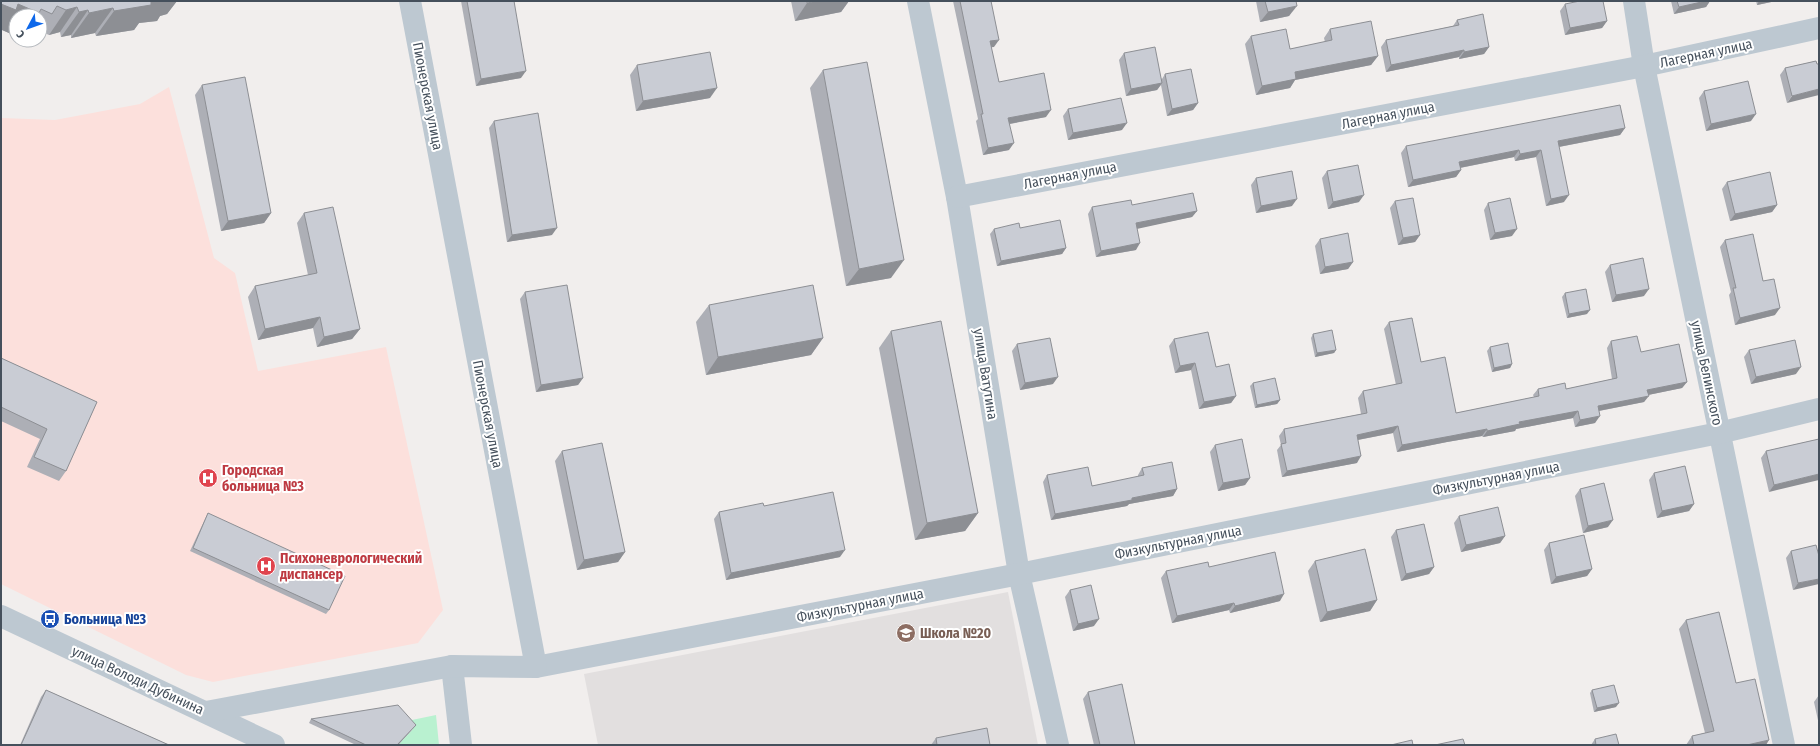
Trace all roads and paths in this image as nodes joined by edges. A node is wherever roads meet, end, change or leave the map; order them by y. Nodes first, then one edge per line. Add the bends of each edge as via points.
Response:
1 (410, 1) edge
2 (918, 1) edge
3 (1634, 1) edge
4 (1819, 28) edge
5 (1644, 66) junction
6 (956, 197) junction
7 (1819, 409) edge
8 (1719, 433) junction
9 (1019, 574) junction
10 (1, 616) edge
11 (452, 666) junction
12 (536, 667) junction
13 (206, 712) junction
14 (274, 745) edge
15 (462, 745) edge
16 (1058, 745) edge
17 (1784, 745) edge

1 - 12 street, Пионерская улица
2 - 6 street, улица Ватутина
3 - 5 street, улица Белинского
4 - 5 street, Лагерная улица
5 - 6 street, Лагерная улица
5 - 8 street, улица Белинского
6 - 9 street, улица Ватутина
7 - 8 street, Физкультурная улица
8 - 9 street, Физкультурная улица
8 - 17 street, улица Белинского
9 - 12 street, Физкультурная улица
9 - 16 street, улица Ватутина
10 - 13 street, улица Володи Дубинина
11 - 12 street
11 - 13 street
11 - 15 street
13 - 14 street, улица Володи Дубинина

